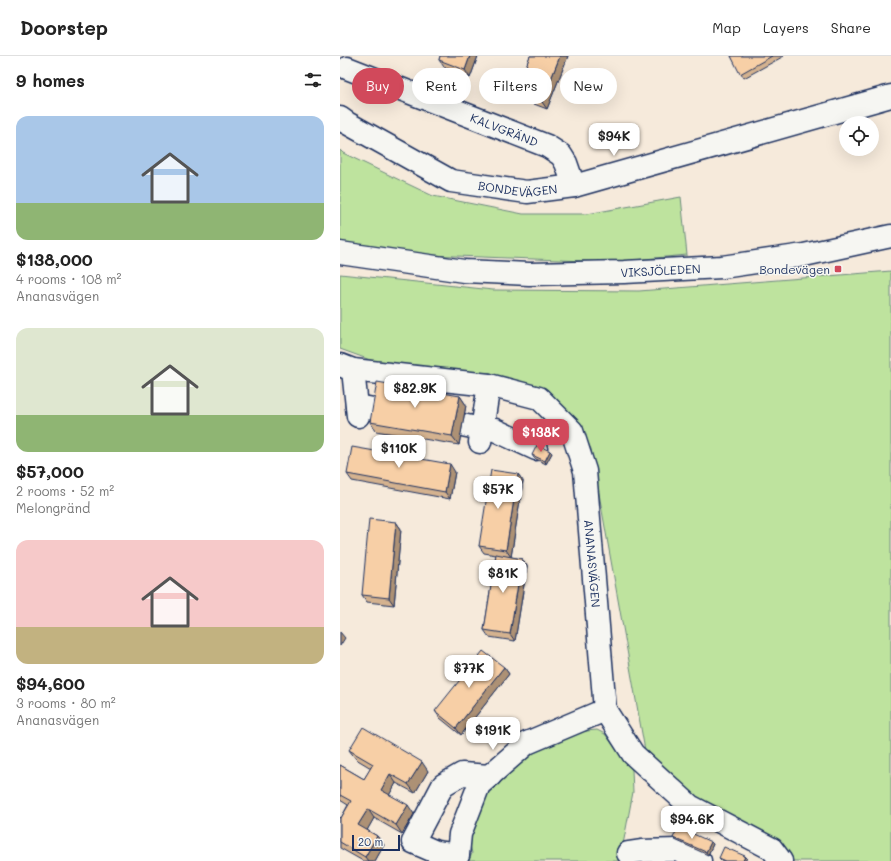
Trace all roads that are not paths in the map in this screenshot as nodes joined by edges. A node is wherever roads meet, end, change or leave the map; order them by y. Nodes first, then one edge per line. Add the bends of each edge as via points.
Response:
1 (347, 68) dead end
2 (891, 96) edge
3 (340, 118) edge
4 (574, 186) junction
5 (891, 236) edge
6 (340, 253) edge
7 (340, 261) edge
8 (428, 266) junction
9 (347, 368) edge
10 (489, 385) junction
11 (420, 417) edge
12 (536, 449) edge
13 (605, 710) junction
14 (490, 776) junction
15 (628, 853) dead end
16 (457, 859) edge
17 (700, 861) edge
18 (782, 861) edge

1 - 4 street, KALVGRÄND via 547,146 561,155
2 - 4 street, BONDEVÄGEN
3 - 4 street, BONDEVÄGEN via 451,181 527,192
5 - 8 street, VIKSJÖLEDEN via 804,256 714,267 529,274 464,271
6 - 8 street, VIKSJÖLEDEN
7 - 8 street, VIKSJÖLEDEN
9 - 10 street, ANANASVÄGEN
9 - 11 street via 357,411
10 - 12 street via 465,428 495,430
10 - 13 street, ANANASVÄGEN via 539,398 572,431 585,471
13 - 14 street via 527,743
13 - 18 street, ANANASVÄGEN via 633,754 690,806 772,849
14 - 16 street via 479,785 460,834
14 - 16 street via 462,774 443,785 413,842
15 - 17 street via 677,850

